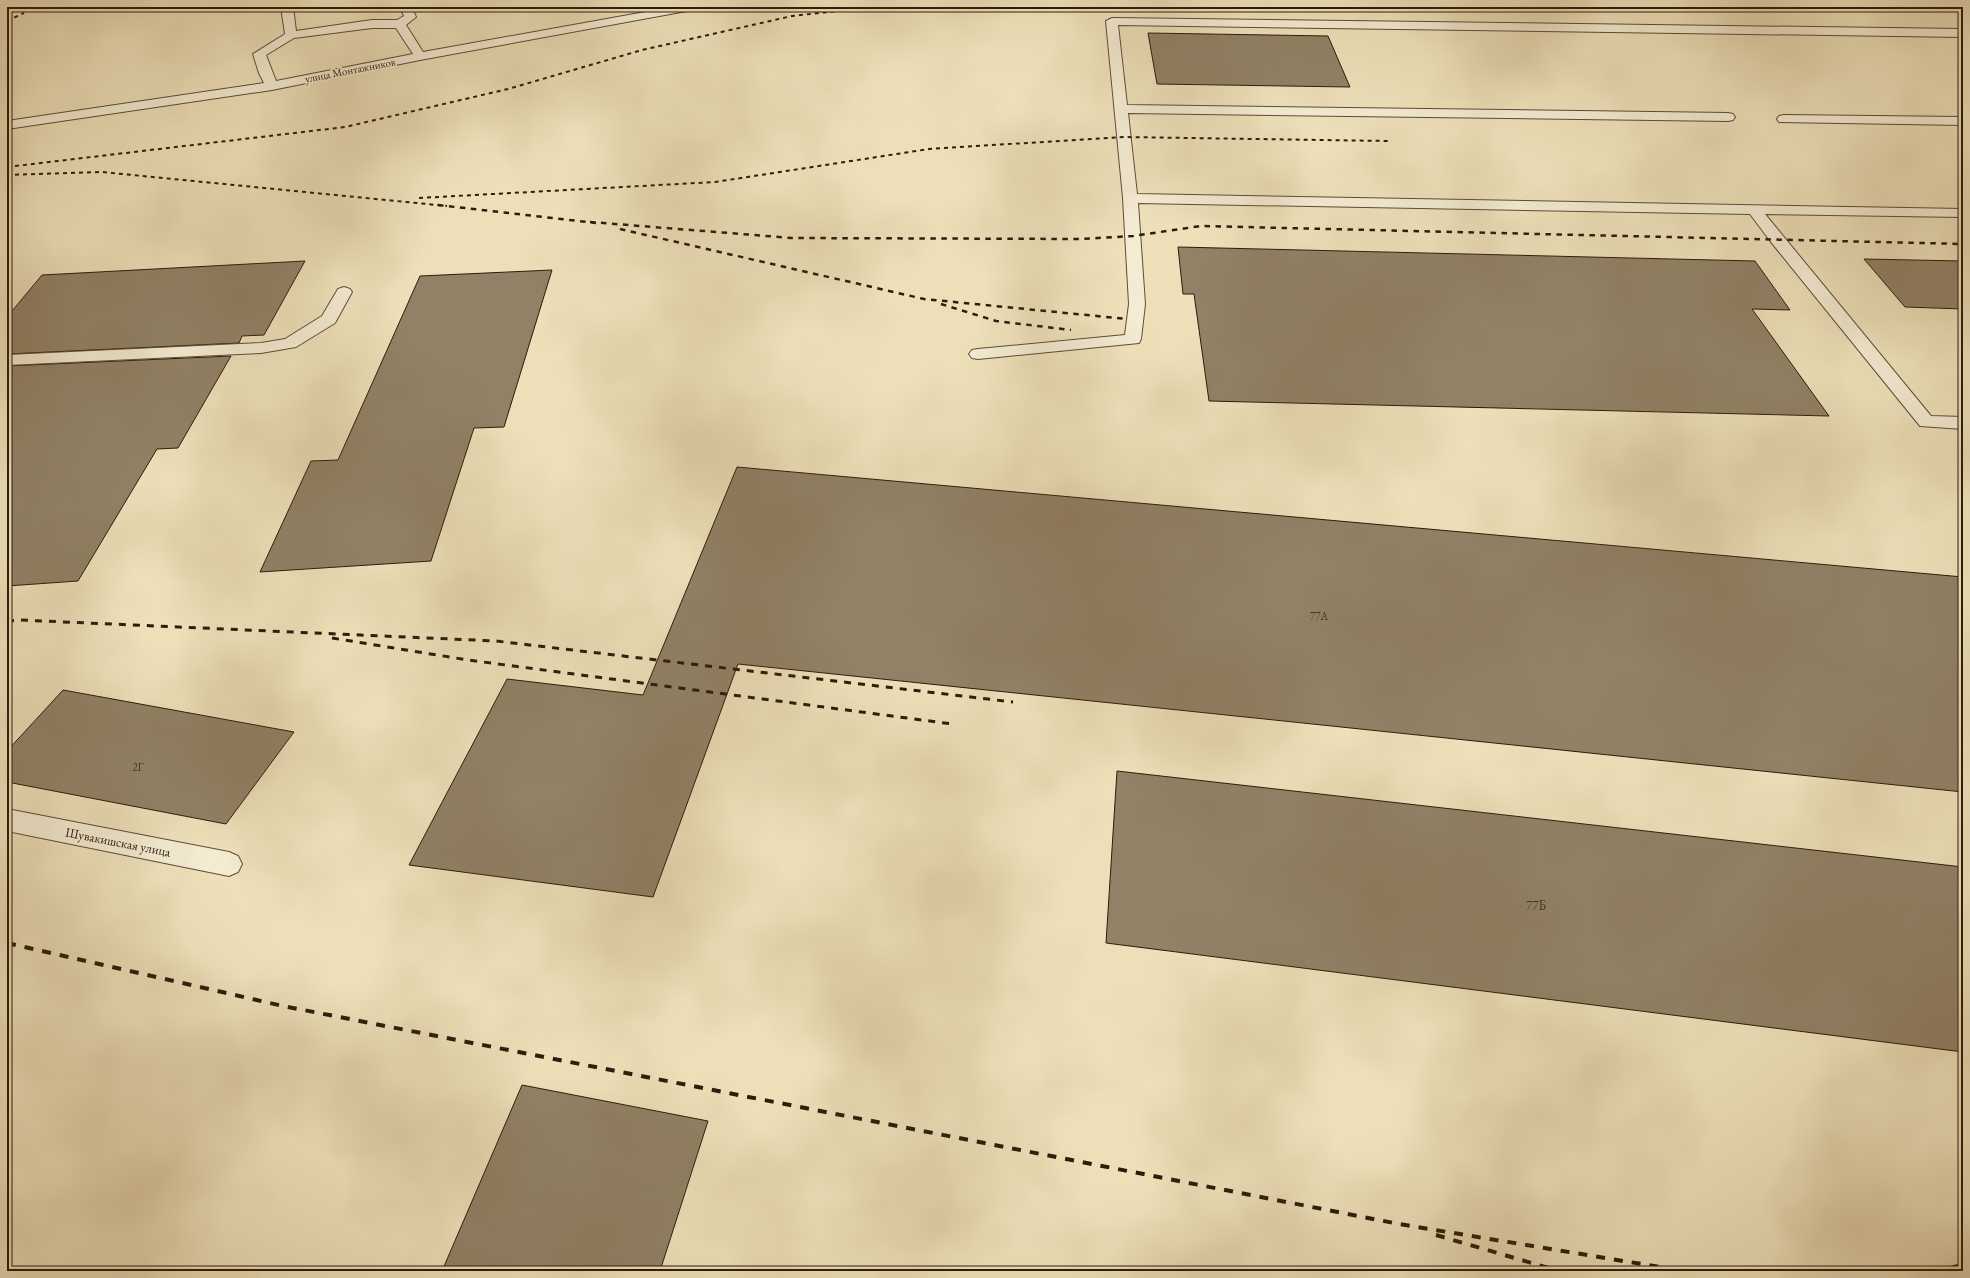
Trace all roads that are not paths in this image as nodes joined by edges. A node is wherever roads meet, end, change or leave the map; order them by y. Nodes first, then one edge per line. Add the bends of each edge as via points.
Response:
1 (288, 7) edge
2 (406, 7) edge
3 (692, 7) edge
4 (400, 24) junction
5 (1963, 34) edge
6 (291, 35) junction
7 (420, 56) junction
8 (272, 86) junction
9 (1121, 108) junction
10 (1728, 117) dead end
11 (1784, 119) dead end
12 (1963, 121) edge
13 (7, 125) edge
14 (1130, 198) junction
15 (1754, 209) junction
16 (1963, 213) edge
17 (344, 292) dead end
18 (978, 354) dead end
19 (7, 360) edge
20 (1963, 423) edge
21 (7, 820) edge
22 (229, 864) dead end

1 - 6 street
2 - 4 street via 410,17
3 - 7 street, улица Монтажников
4 - 6 street via 372,24
4 - 7 street
5 - 9 street via 1112,21
6 - 8 street via 259,54
7 - 8 street, улица Монтажников
8 - 13 street, улица Монтажников
9 - 10 street
9 - 14 street
11 - 12 street
14 - 15 street
14 - 18 street via 1138,304 1133,339
15 - 16 street
15 - 20 street via 1776,240 1926,422
17 - 19 street via 329,319 290,343 261,348
21 - 22 street, Шувакишская улица

